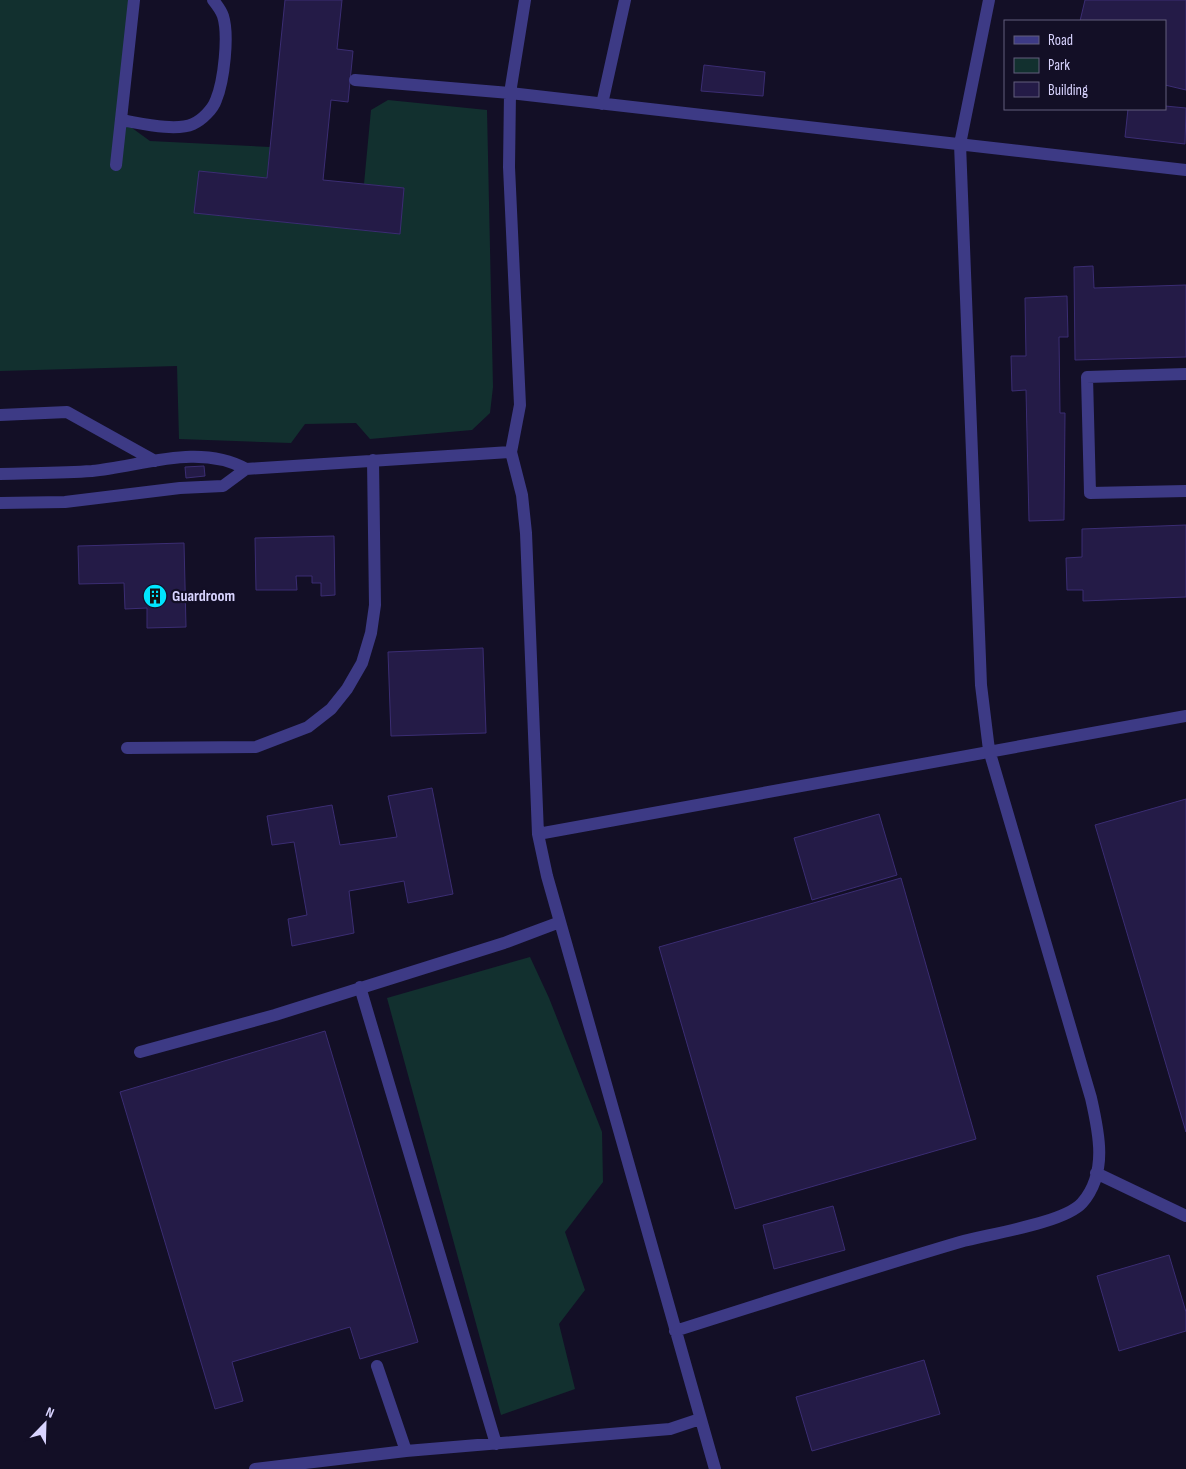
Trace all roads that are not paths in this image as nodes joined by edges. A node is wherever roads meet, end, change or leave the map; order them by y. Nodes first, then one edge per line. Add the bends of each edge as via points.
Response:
1 (134, 0) edge
2 (213, 0) edge
3 (525, 0) edge
4 (625, 0) edge
5 (989, 0) edge
6 (355, 80) dead end
7 (510, 93) junction
8 (602, 104) junction
9 (120, 120) junction
10 (960, 144) junction
11 (116, 165) dead end
12 (1186, 170) edge
13 (1186, 374) edge
14 (0, 415) edge
15 (511, 452) junction
16 (373, 460) junction
17 (155, 461) junction
18 (246, 469) junction
19 (0, 474) edge
20 (1186, 491) edge
21 (0, 503) edge
22 (1186, 716) edge
23 (128, 748) dead end
24 (989, 750) junction
25 (538, 834) junction
26 (560, 922) junction
27 (360, 987) junction
28 (140, 1052) dead end
29 (1096, 1173) junction
30 (1186, 1216) edge
31 (675, 1331) junction
32 (377, 1366) dead end
33 (700, 1419) junction
34 (496, 1444) junction
35 (406, 1451) junction
36 (313, 1466) edge
37 (255, 1469) edge
38 (715, 1469) edge

1 - 9 lane
2 - 9 lane via 223,16 226,36 216,102 207,114 195,124 182,128
3 - 7 lane
4 - 8 lane
5 - 10 lane
6 - 7 lane
7 - 8 lane
7 - 15 lane via 508,167 520,405
8 - 10 lane
9 - 11 lane
10 - 12 lane
10 - 24 lane via 980,675
13 - 20 lane via 1086,377 1090,493
14 - 17 lane via 67,412
15 - 16 lane
15 - 25 lane via 522,495 526,533
16 - 18 lane
16 - 23 lane via 372,633 362,663 336,702 308,726 256,747
17 - 18 lane via 196,456 231,461
17 - 19 lane via 93,470
18 - 21 lane via 223,486 64,502
22 - 24 lane
24 - 25 lane
24 - 29 lane via 1091,1098 1100,1158
25 - 26 lane
26 - 27 lane via 504,943
26 - 31 lane
27 - 28 lane via 275,1015
27 - 34 lane
29 - 30 lane
29 - 31 lane via 1082,1203 1066,1215 962,1242
31 - 33 lane
32 - 35 lane
33 - 34 lane via 670,1429
33 - 38 lane
34 - 35 lane
35 - 36 lane
36 - 37 lane

